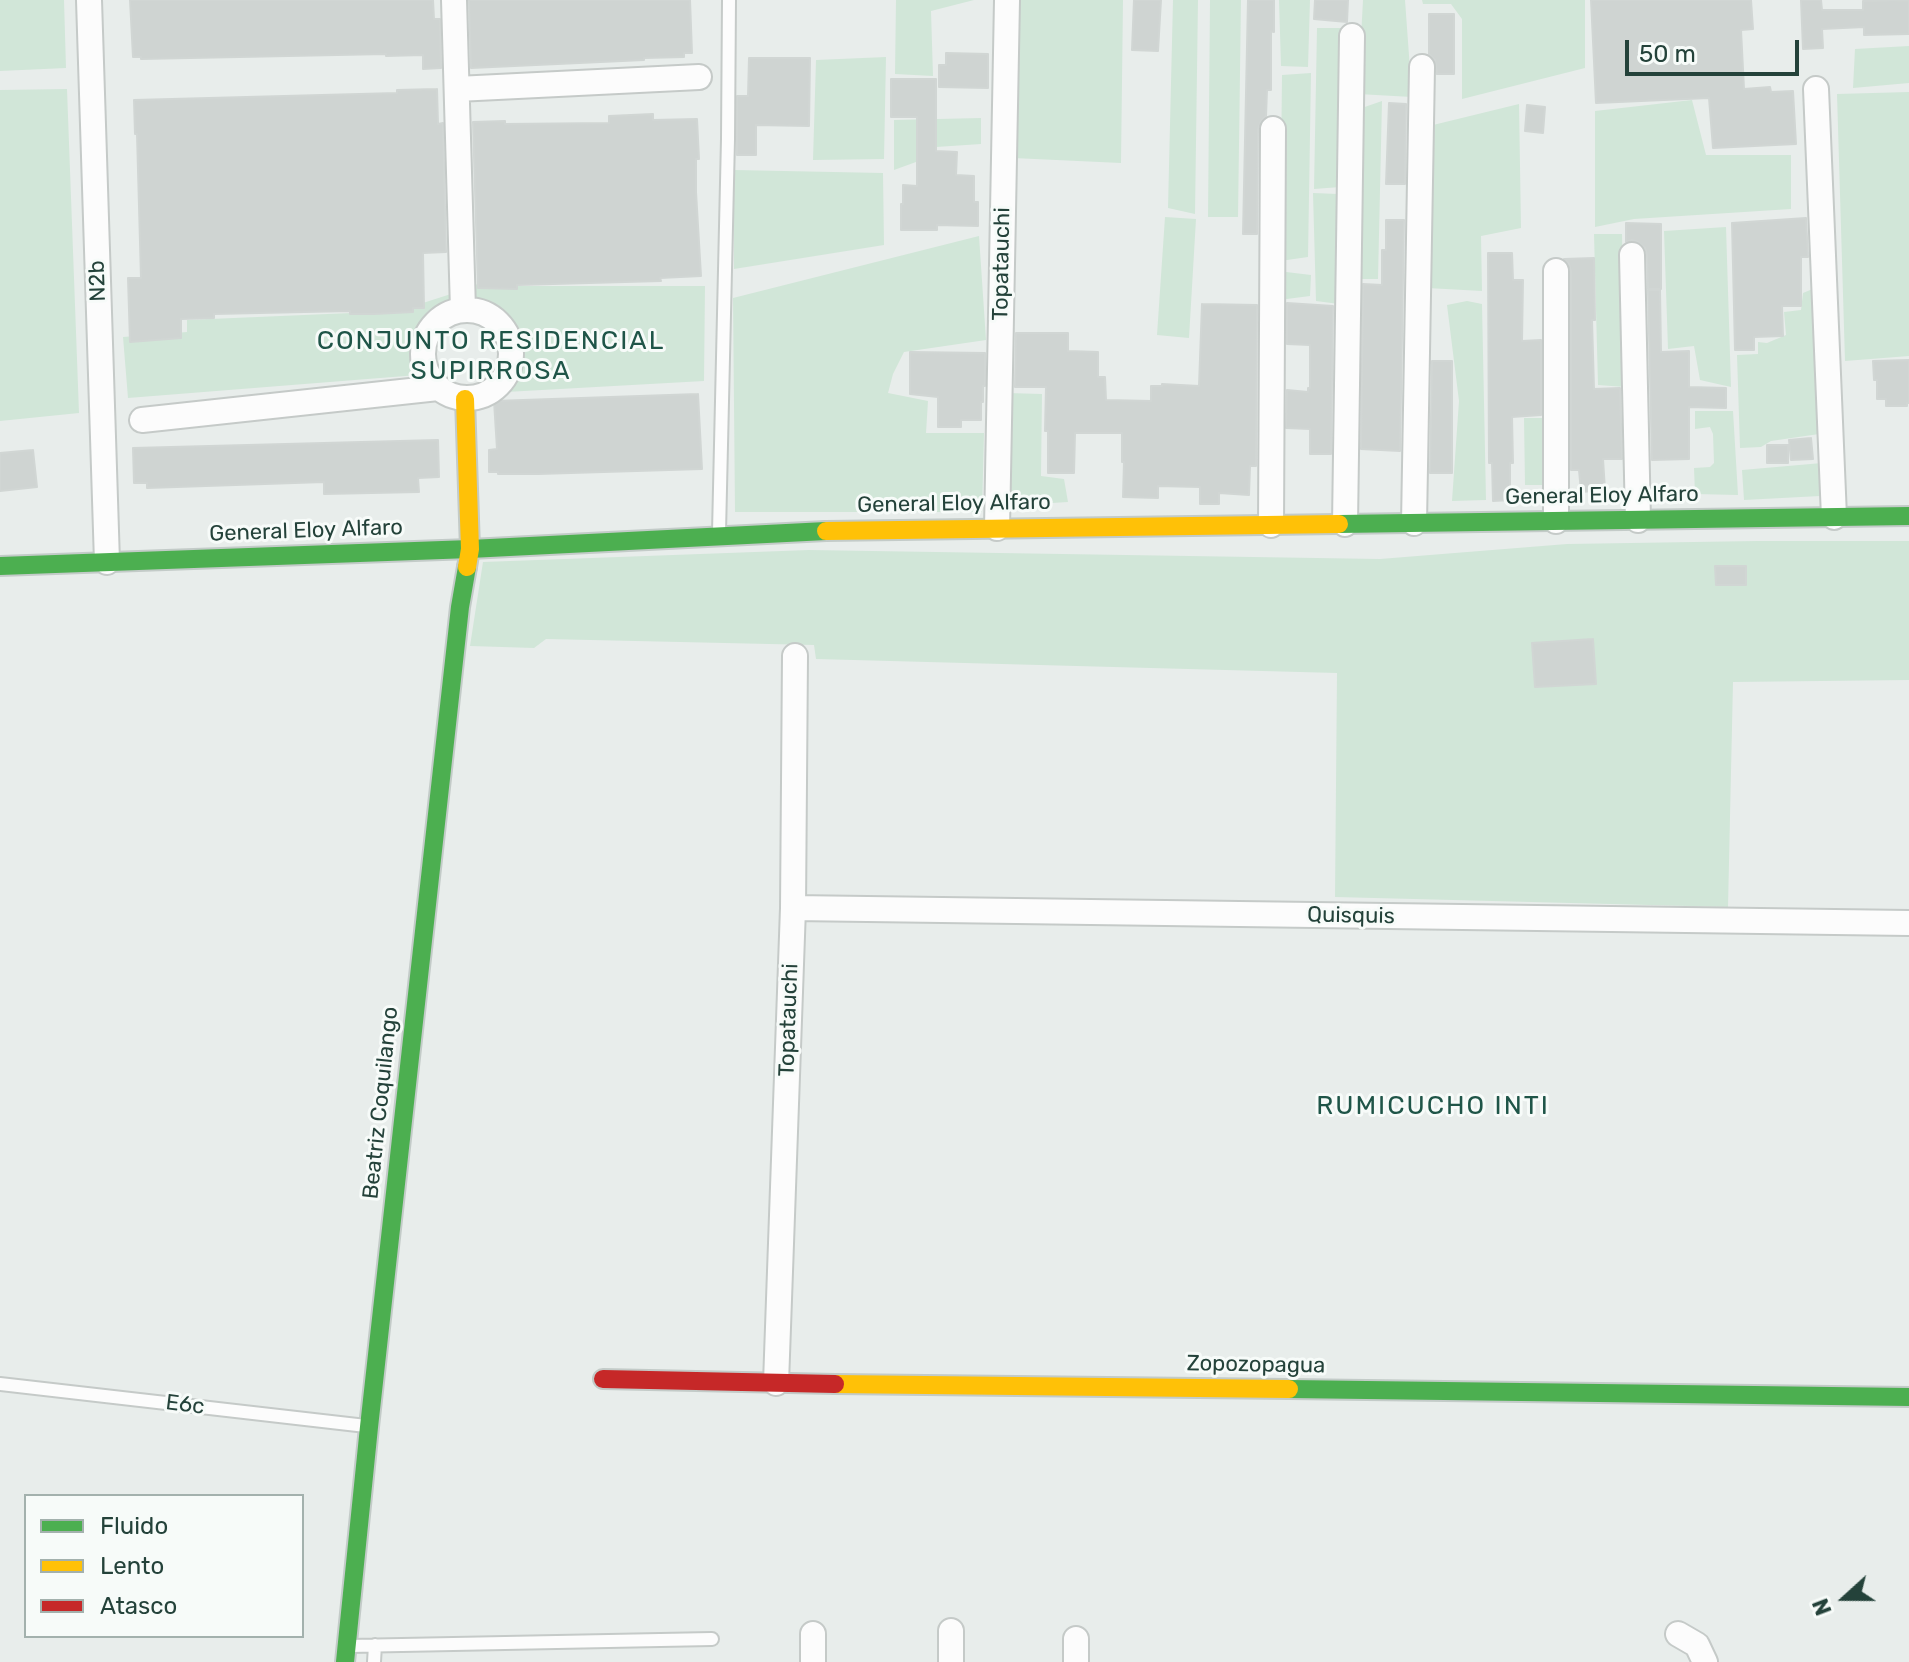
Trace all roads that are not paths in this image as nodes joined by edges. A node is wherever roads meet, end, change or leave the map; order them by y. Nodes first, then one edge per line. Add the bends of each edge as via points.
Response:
1 (89, 0) edge
2 (454, 0) edge
3 (729, 0) edge
4 (1007, 0) edge
5 (1352, 36) dead end
6 (1422, 67) dead end
7 (699, 77) dead end
8 (457, 89) junction
9 (1816, 89) dead end
10 (1273, 129) dead end
11 (1632, 255) dead end
12 (1556, 271) dead end
13 (463, 310) junction
14 (438, 388) junction
15 (465, 399) junction
16 (142, 420) dead end
17 (1909, 516) edge
18 (1834, 517) junction
19 (1638, 520) junction
20 (1556, 521) junction
21 (1414, 523) junction
22 (1345, 524) junction
23 (1271, 525) junction
24 (997, 528) junction
25 (719, 535) junction
26 (470, 549) junction
27 (107, 562) junction
28 (0, 566) edge
29 (795, 656) dead end
30 (793, 908) junction
31 (1909, 923) edge
32 (603, 1379) dead end
33 (776, 1383) junction
34 (0, 1384) edge
35 (1909, 1397) edge
36 (369, 1427) junction
37 (951, 1631) dead end
38 (813, 1634) dead end
39 (1678, 1634) dead end
40 (712, 1639) dead end
41 (375, 1645) junction
42 (346, 1654) edge
43 (374, 1662) edge
44 (813, 1662) edge
45 (951, 1662) edge
46 (1705, 1662) edge

1 - 27 street, N2b
2 - 8 street
3 - 25 lane
4 - 24 street, Topatauchi
5 - 22 street
6 - 21 street
7 - 8 street
8 - 13 street
9 - 18 street
10 - 23 street
11 - 19 street
12 - 20 street
13 - 14 street via 449,314 428,333 423,362
13 - 15 street via 492,317 502,326 512,354 503,381 479,398
14 - 15 street
14 - 16 street
15 - 26 street, Beatriz Coquilango
17 - 18 street, General Eloy Alfaro
18 - 19 street, General Eloy Alfaro
19 - 20 street, General Eloy Alfaro
20 - 21 street, General Eloy Alfaro
21 - 22 street, General Eloy Alfaro
22 - 23 street, General Eloy Alfaro
23 - 24 street, General Eloy Alfaro
24 - 25 street, General Eloy Alfaro
25 - 26 street, General Eloy Alfaro
26 - 27 street, General Eloy Alfaro
26 - 36 street, Beatriz Coquilango
27 - 28 street, General Eloy Alfaro
29 - 30 street, Topatauchi
30 - 31 street, Quisquis
30 - 33 street, Topatauchi
32 - 33 street, Zopozopagua
33 - 35 street, Zopozopagua
34 - 36 lane, E6c
36 - 42 street, Beatriz Coquilango
37 - 45 street
38 - 44 street
39 - 46 street via 1697,1645
40 - 41 lane
41 - 42 lane
41 - 43 lane

